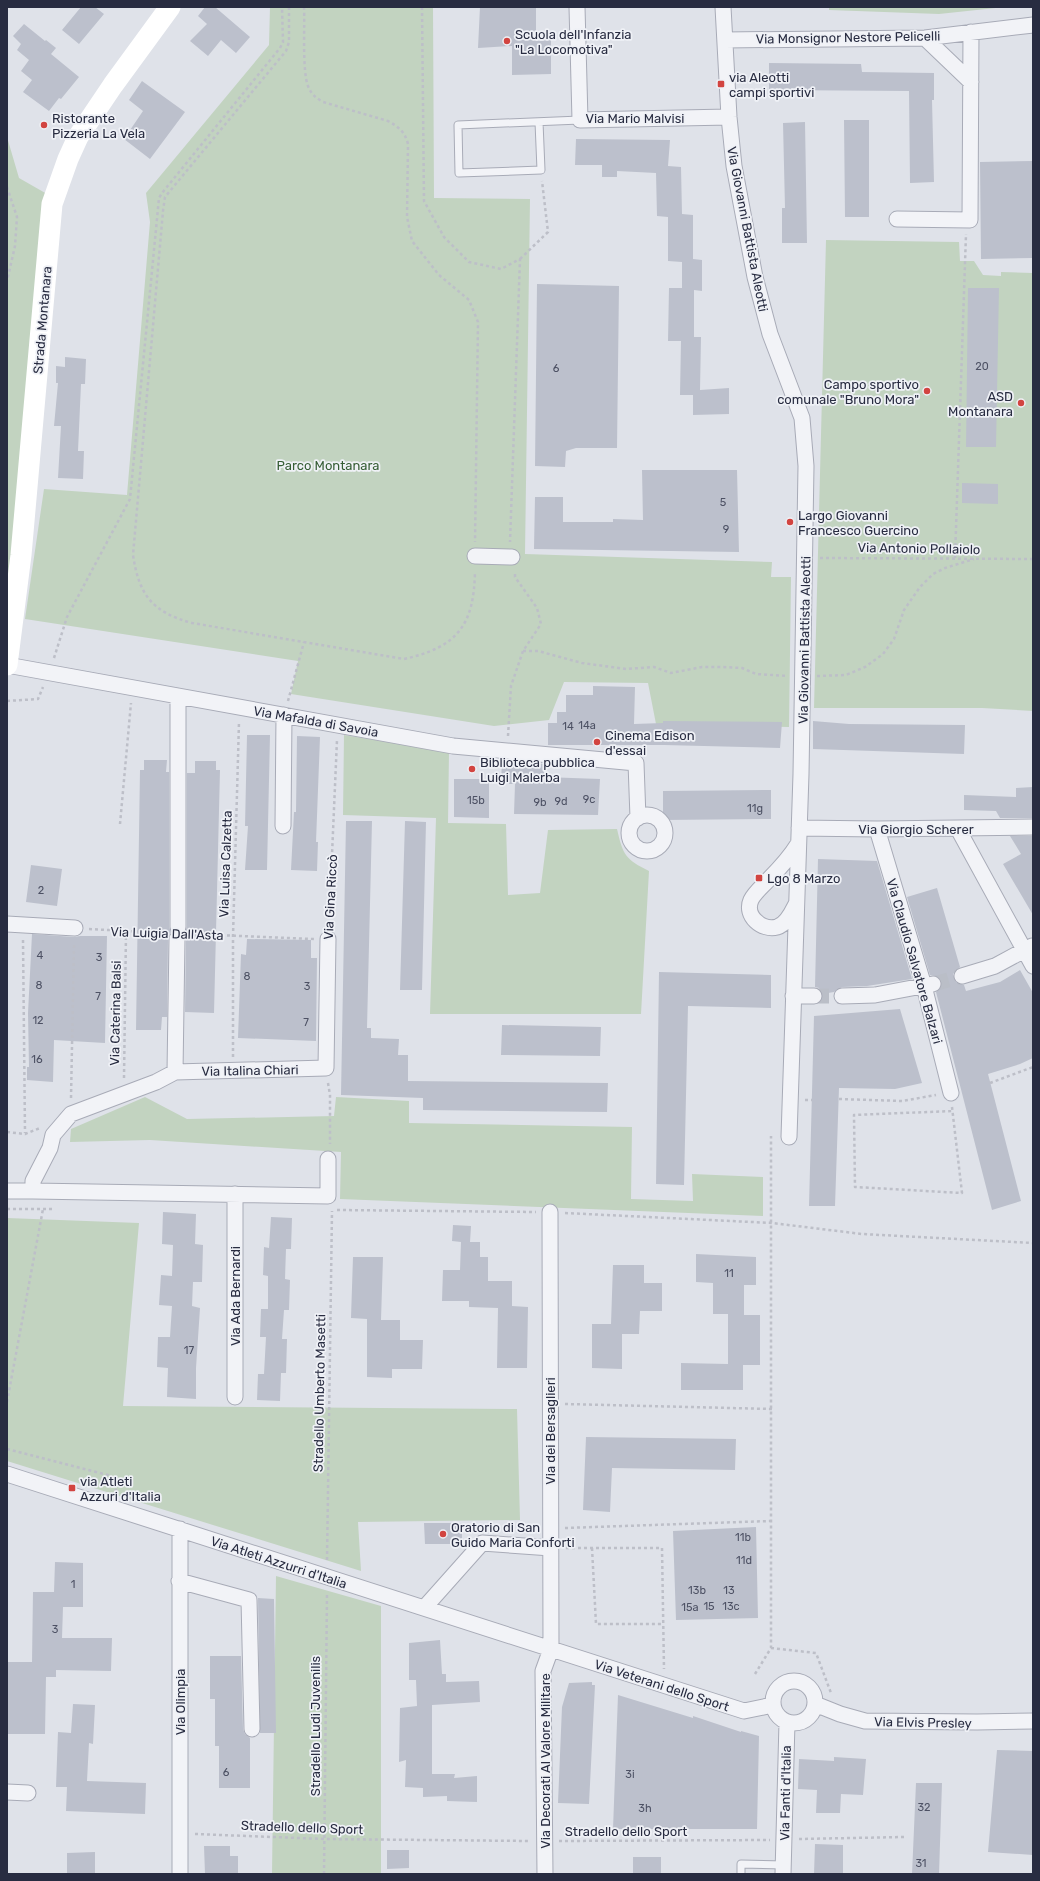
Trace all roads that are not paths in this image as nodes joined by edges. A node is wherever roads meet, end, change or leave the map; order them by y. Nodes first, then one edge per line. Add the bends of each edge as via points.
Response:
1 (170, 7) edge
2 (577, 7) edge
3 (724, 7) edge
4 (1033, 25) edge
5 (971, 32) junction
6 (925, 38) junction
7 (725, 40) junction
8 (971, 82) junction
9 (729, 117) junction
10 (580, 120) junction
11 (539, 122) dead end
12 (896, 219) dead end
13 (475, 556) road end
14 (512, 557) road end
15 (7, 665) edge
16 (178, 696) junction
17 (284, 715) junction
18 (638, 818) dead end
19 (283, 826) dead end
20 (1033, 827) edge
21 (958, 829) junction
22 (877, 830) junction
23 (799, 835) junction
24 (797, 903) junction
25 (7, 924) edge
26 (75, 928) road end
27 (328, 939) road end
28 (1028, 948) edge
29 (1033, 966) edge
30 (962, 976) tunnel mouth
31 (929, 985) junction
32 (793, 996) junction
33 (814, 996) tunnel mouth
34 (842, 996) tunnel mouth
35 (326, 1068) joint
36 (175, 1072) junction
37 (950, 1093) road end
38 (789, 1137) dead end
39 (329, 1156) road end
40 (7, 1191) edge
41 (33, 1191) junction
42 (235, 1194) junction
43 (550, 1212) dead end
44 (235, 1397) dead end
45 (7, 1474) edge
46 (180, 1529) junction
47 (551, 1548) junction
48 (179, 1581) junction
49 (425, 1607) junction
50 (551, 1650) junction
51 (815, 1704) junction
52 (773, 1705) junction
53 (1033, 1721) edge
54 (787, 1722) junction
55 (252, 1729) dead end
56 (7, 1792) edge
57 (28, 1793) dead end
58 (784, 1870) edge
59 (180, 1874) edge
60 (545, 1874) edge
61 (741, 1874) edge

1 - 15 street, Strada Montanara via 78,137 52,204 21,555
2 - 10 street, Via Mario Malvisi
3 - 7 street, Via Giovanni Battista Aleotti
4 - 5 street, Via Monsignor Nestore Pelicelli
5 - 6 street, Via Monsignor Nestore Pelicelli
5 - 8 street
6 - 7 street, Via Monsignor Nestore Pelicelli
6 - 8 street
7 - 9 street, Via Giovanni Battista Aleotti
8 - 12 street via 970,220
9 - 10 street, Via Mario Malvisi
9 - 23 street, Via Giovanni Battista Aleotti via 734,166 755,277 770,334 802,418 806,466
10 - 11 lane via 458,125 459,173 541,170
13 - 14 street
15 - 16 street, Via Mafalda di Savoia
16 - 17 street, Via Mafalda di Savoia
16 - 36 street via 179,933
17 - 18 street, Via Mafalda di Savoia via 453,746 636,763
17 - 19 street
20 - 21 street, Via Giorgio Scherer
21 - 22 street, Via Giorgio Scherer
21 - 28 street
22 - 23 street, Via Giorgio Scherer
22 - 31 street, Via Claudio Salvatore Balzari
23 - 24 street, Via Giovanni Battista Aleotti
23 - 24 street via 790,858 751,901 752,917 766,927 778,927 787,920
24 - 32 street, Via Giovanni Battista Aleotti
25 - 26 street
27 - 35 street, Via Gina Riccò
28 - 29 street
28 - 30 street via 995,966
31 - 34 street via 875,995
31 - 37 street, Via Claudio Salvatore Balzari
32 - 33 street
32 - 38 street, Via Giovanni Battista Aleotti
35 - 36 street, Via Italina Chiari
36 - 41 street, Via Italina Chiari via 156,1082 71,1114 53,1135 50,1148 33,1181
39 - 42 street via 328,1196
40 - 41 street
41 - 42 street
42 - 44 street, Via Ada Bernardi
43 - 47 street, Via dei Bersaglieri
45 - 46 street, Via Atleti Azzurri d'Italia
46 - 48 street, Via Olimpia
46 - 49 street, Via Atleti Azzurri d'Italia via 327,1578
47 - 49 street via 482,1543
47 - 50 street, Via dei Bersaglieri
48 - 55 street via 249,1600
48 - 59 street, Via Olimpia
49 - 50 street, Via Atleti Azzurri d'Italia
50 - 52 street, Via Veterani dello Sport via 744,1711
50 - 60 street, Via Decorati Al Valore Militare via 543,1671
51 - 52 street via 812,1691 801,1682 793,1681 786,1682 776,1691
51 - 53 street, Via Elvis Presley via 865,1721
51 - 54 street via 813,1711 805,1720
52 - 54 street via 778,1716
54 - 58 street, Via Fanti d'Italia
56 - 57 street
58 - 61 lane, Via Fanti d'Italia via 741,1864

